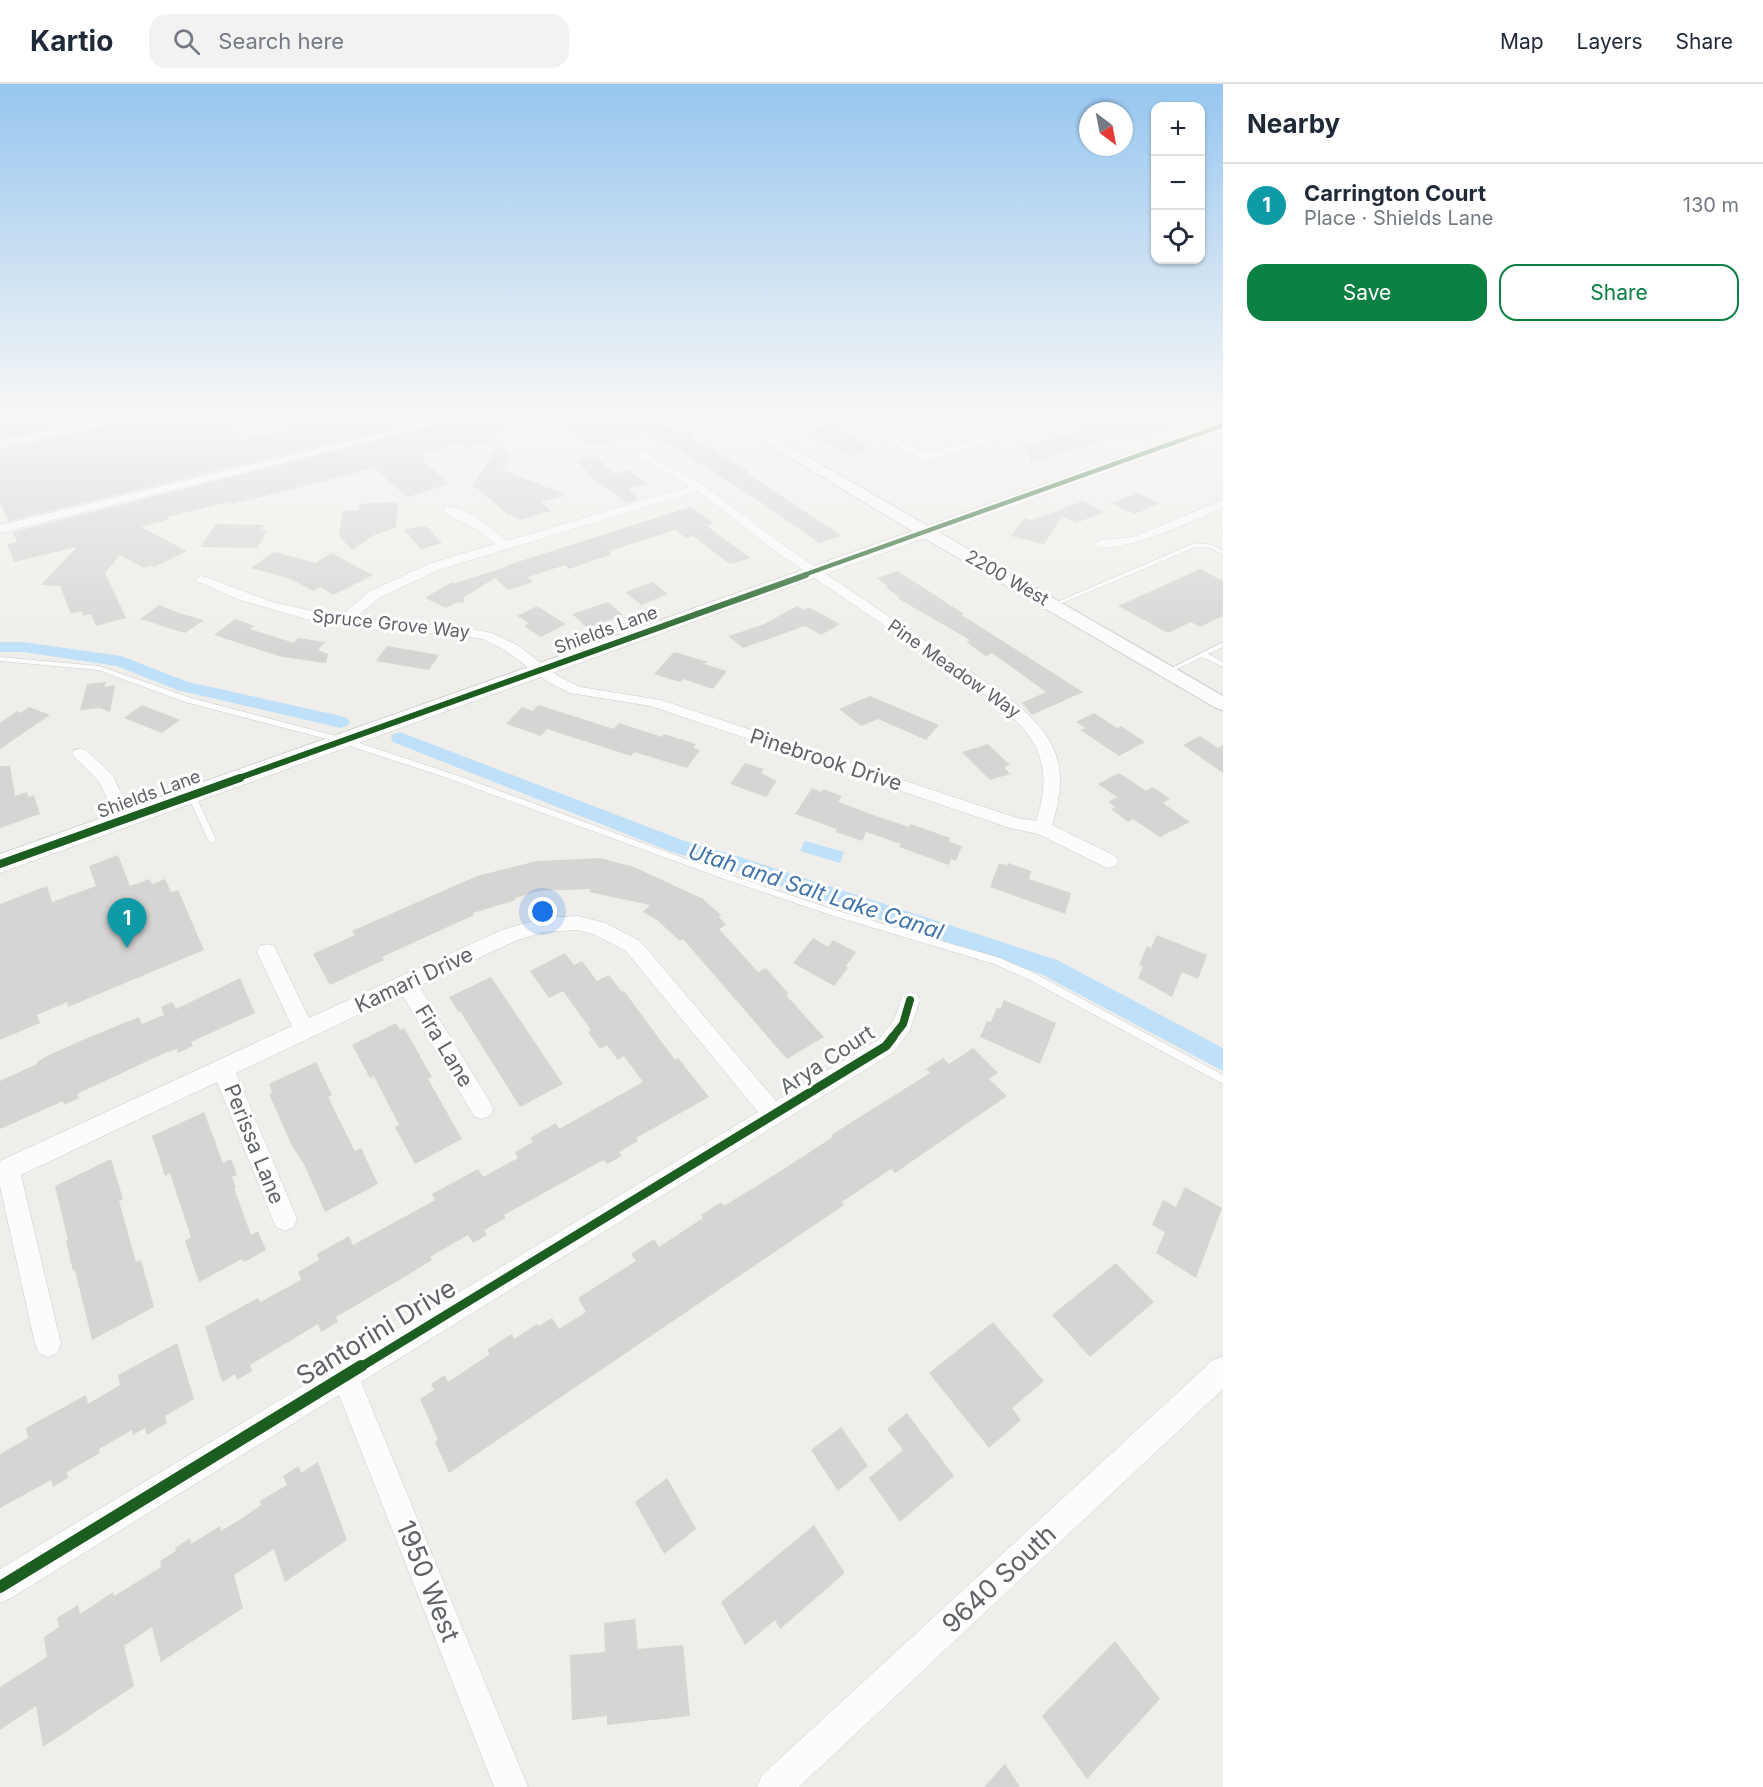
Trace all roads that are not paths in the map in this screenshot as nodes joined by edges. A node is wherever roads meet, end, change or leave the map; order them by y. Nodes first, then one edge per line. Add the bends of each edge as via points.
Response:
1 (141, 495) edge
2 (671, 495) edge
3 (711, 495) edge
4 (864, 495) edge
5 (1028, 495) edge
6 (1223, 504) edge
7 (448, 510) dead end
8 (0, 530) edge
9 (924, 531) junction
10 (1100, 544) dead end
11 (504, 545) junction
12 (1223, 552) edge
13 (814, 572) junction
14 (201, 580) dead end
15 (1053, 605) junction
16 (342, 622) junction
17 (1223, 644) edge
18 (1202, 654) junction
19 (0, 659) edge
20 (1223, 664) edge
21 (542, 669) junction
22 (1167, 672) junction
23 (1223, 704) edge
24 (341, 740) junction
25 (80, 753) dead end
26 (191, 794) junction
27 (124, 819) junction
28 (1042, 828) junction
29 (212, 840) dead end
30 (1109, 861) dead end
31 (0, 864) edge
32 (267, 952) dead end
33 (406, 984) junction
34 (910, 1000) dead end
35 (305, 1031) junction
36 (223, 1069) junction
37 (1223, 1080) edge
38 (482, 1109) dead end
39 (774, 1115) junction
40 (4, 1171) edge
41 (285, 1219) dead end
42 (48, 1344) dead end
43 (1223, 1370) edge
44 (345, 1376) junction
45 (0, 1587) edge
46 (511, 1787) edge
47 (774, 1787) edge

1 - 8 street
2 - 11 street
3 - 13 street, Pine Meadow Way
4 - 9 street, 2200 West
5 - 9 main road, Shields Lane
6 - 10 street via 1135,540
7 - 11 street via 482,527
9 - 13 main road, Shields Lane
9 - 15 street, 2200 West
11 - 16 street via 403,579 362,604
12 - 15 lane via 1195,545
13 - 21 main road, Shields Lane
13 - 28 street, Pine Meadow Way via 998,696 1033,728 1047,752 1054,777
14 - 16 street, Spruce Grove Way via 288,610
15 - 22 street, 2200 West
16 - 21 street, Spruce Grove Way via 484,636 512,647
17 - 18 lane
18 - 20 lane
18 - 22 lane
19 - 24 lane via 99,668 188,700
21 - 24 main road, Shields Lane
21 - 28 street, Pinebrook Drive via 576,691 653,702 1016,824
22 - 23 street, 2200 West
24 - 26 main road, Shields Lane
24 - 37 lane via 740,882 997,961
25 - 27 street via 107,780
26 - 27 main road, Shields Lane
26 - 29 lane
27 - 31 main road, Shields Lane
28 - 30 street, Pinebrook Drive
32 - 35 street
33 - 35 street, Kamari Drive
33 - 38 street, Fira Lane
33 - 39 street, Kamari Drive via 526,929 561,923 598,928 633,945 646,958
34 - 39 street, Arya Court via 903,1024 886,1046
35 - 36 street, Kamari Drive
36 - 40 street, Kamari Drive
36 - 41 street, Perissa Lane
39 - 44 street, Santorini Drive
40 - 42 street
43 - 47 street, 9640 South
44 - 45 street, Santorini Drive
44 - 46 street, 1950 West

